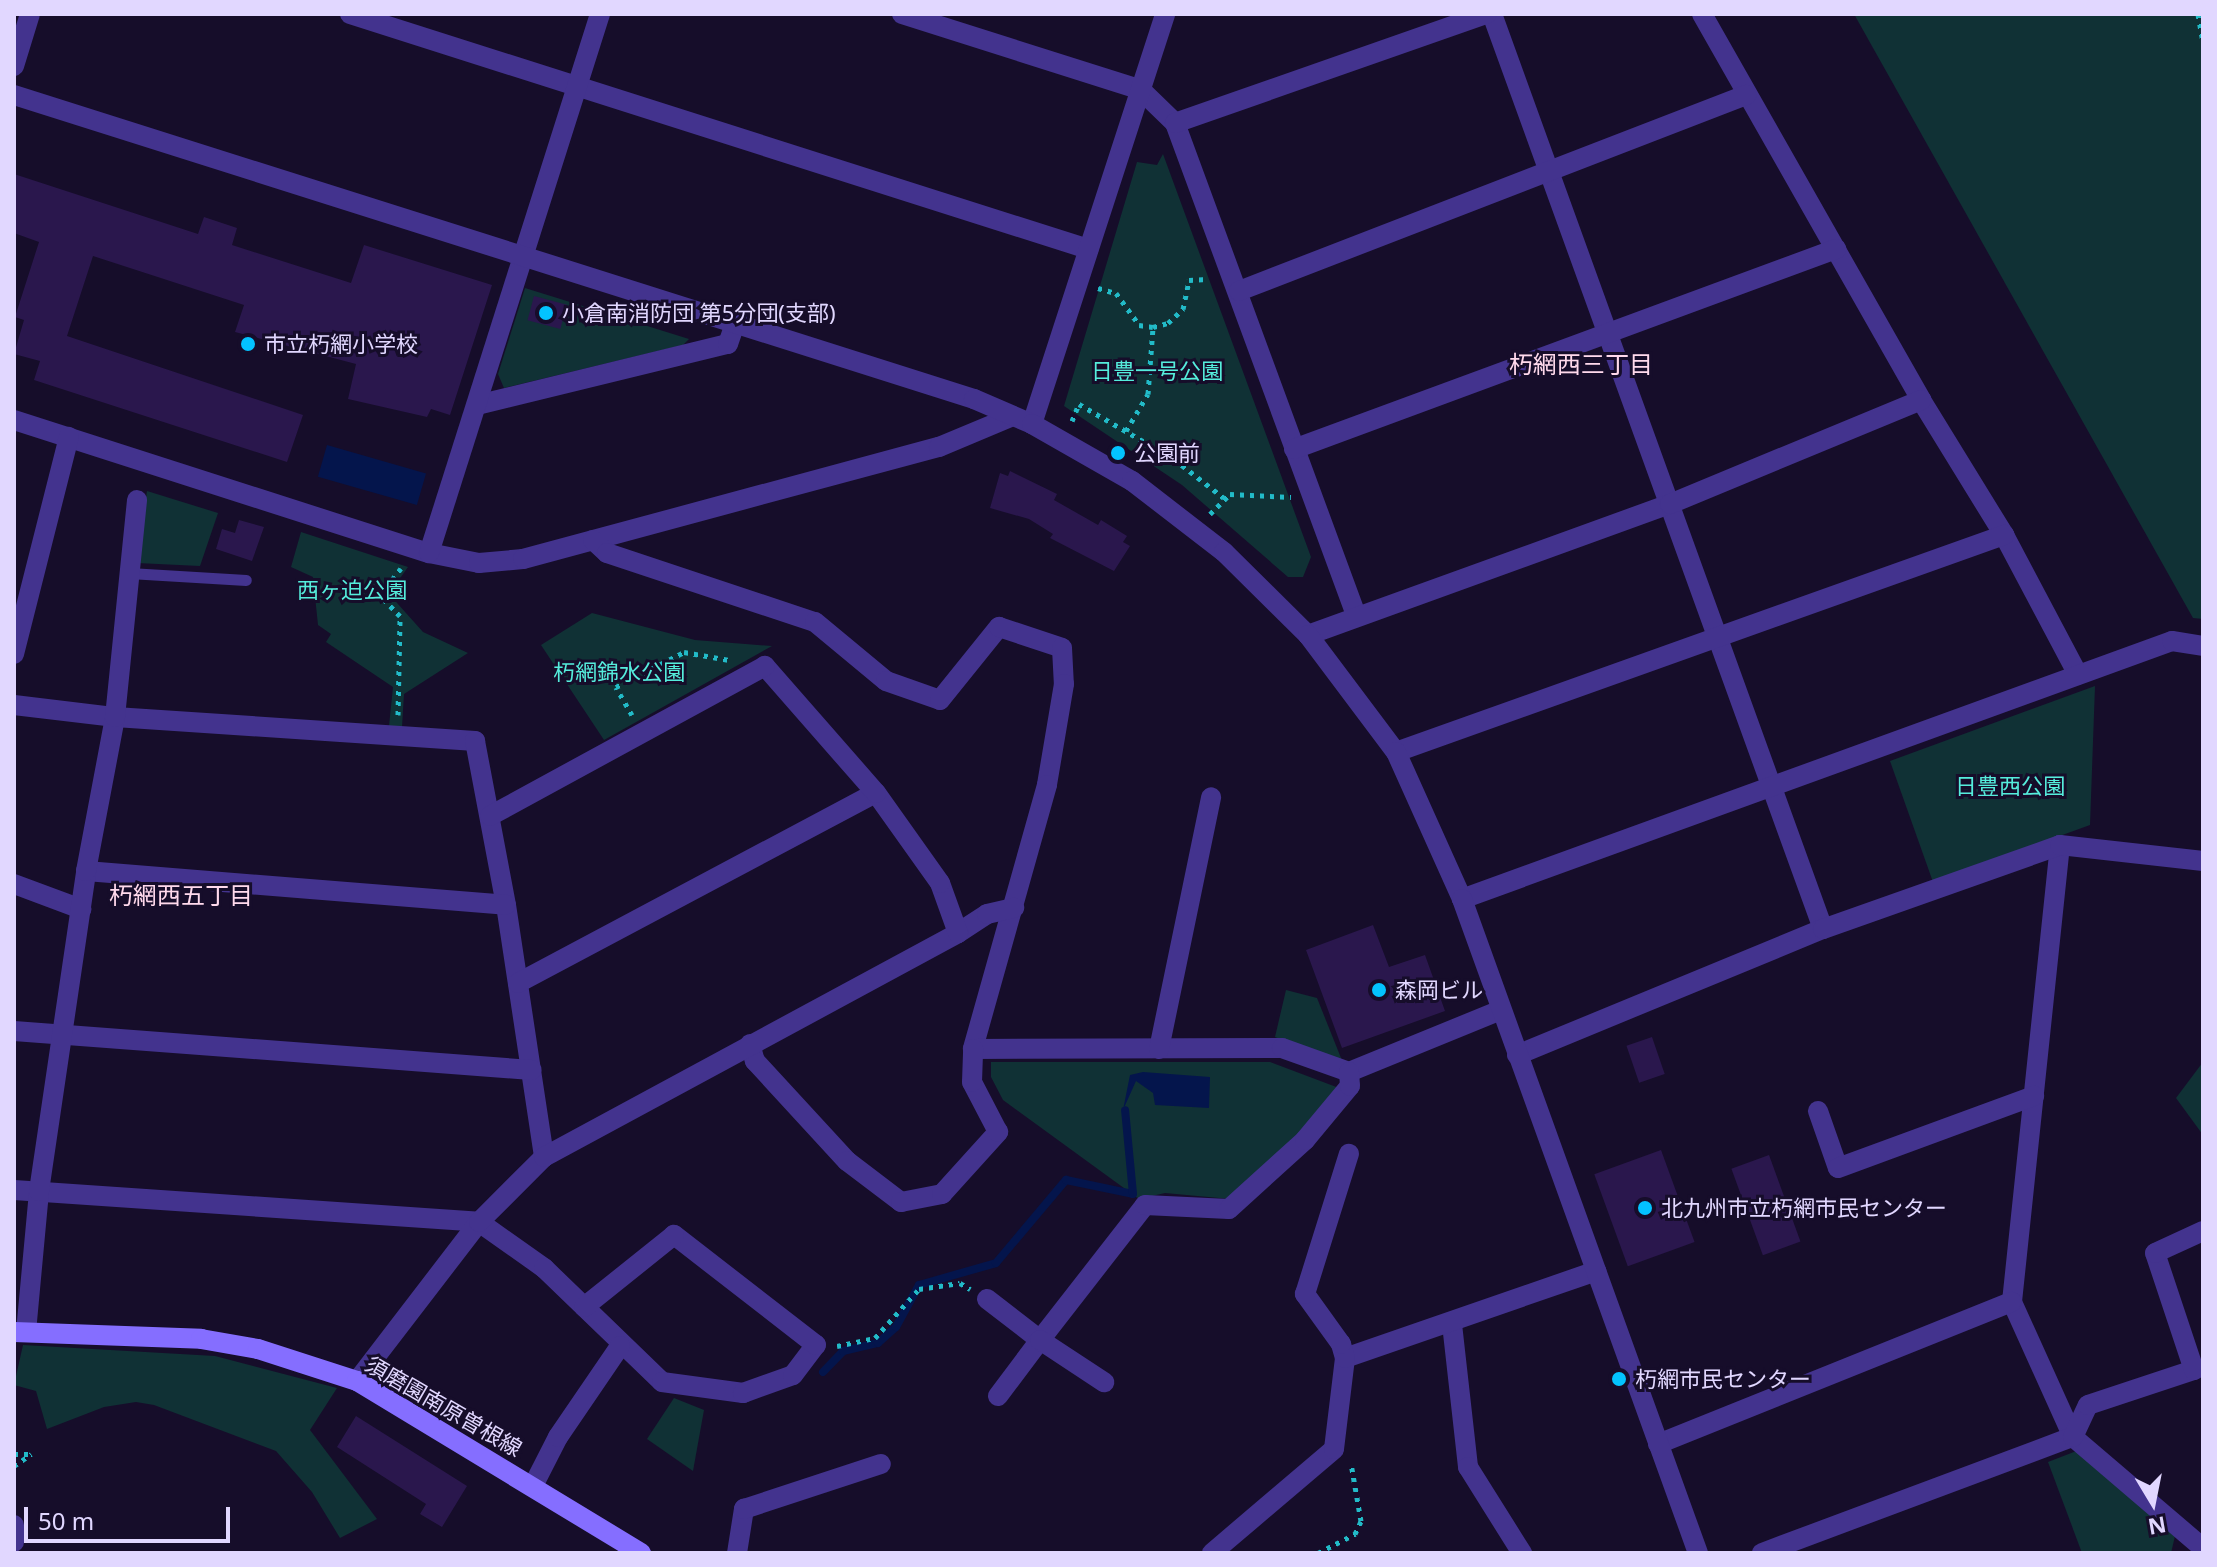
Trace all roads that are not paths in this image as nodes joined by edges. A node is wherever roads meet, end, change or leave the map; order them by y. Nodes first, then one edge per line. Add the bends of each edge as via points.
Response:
1 (30, 14) edge
2 (350, 14) edge
3 (600, 14) edge
4 (902, 14) edge
5 (1165, 14) edge
6 (1489, 14) edge
7 (1702, 14) edge
8 (14, 66) edge
9 (578, 84) junction
10 (1141, 90) junction
11 (14, 95) edge
12 (1746, 95) junction
13 (1175, 123) junction
14 (1550, 171) junction
15 (1088, 249) junction
16 (1836, 249) junction
17 (523, 257) junction
18 (1235, 281) junction
19 (735, 324) junction
20 (1607, 333) junction
21 (1921, 400) junction
22 (477, 405) junction
23 (14, 420) edge
24 (1023, 420) junction
25 (69, 437) junction
26 (1294, 449) junction
27 (137, 500) dead end
28 (1670, 504) junction
29 (2004, 535) junction
30 (593, 540) junction
31 (429, 553) junction
32 (129, 573) junction
33 (246, 580) dead end
34 (1356, 615) junction
35 (1308, 635) junction
36 (1718, 636) junction
37 (2203, 646) edge
38 (14, 654) edge
39 (2078, 675) junction
40 (14, 705) edge
41 (115, 717) junction
42 (1396, 752) junction
43 (1772, 785) junction
44 (876, 793) junction
45 (1211, 797) dead end
46 (490, 816) junction
47 (2060, 845) junction
48 (2203, 861) edge
49 (86, 871) junction
50 (14, 884) edge
51 (1462, 899) junction
52 (506, 905) junction
53 (1014, 908) junction
54 (81, 909) junction
55 (1823, 929) junction
56 (958, 933) junction
57 (518, 983) junction
58 (1501, 1010) junction
59 (14, 1031) edge
60 (64, 1033) junction
61 (750, 1044) junction
62 (973, 1049) junction
63 (1159, 1049) junction
64 (1517, 1055) junction
65 (532, 1070) junction
66 (1349, 1072) junction
67 (2034, 1096) junction
68 (1818, 1111) dead end
69 (1349, 1154) dead end
70 (544, 1157) junction
71 (14, 1190) edge
72 (39, 1191) junction
73 (479, 1222) junction
74 (2203, 1231) edge
75 (1596, 1271) junction
76 (987, 1299) road end
77 (2012, 1302) junction
78 (584, 1307) junction
79 (1452, 1324) junction
80 (20, 1332) edge
81 (1040, 1340) junction
82 (620, 1346) junction
83 (1345, 1358) junction
84 (357, 1381) junction
85 (1104, 1382) dead end
86 (998, 1396) dead end
87 (2073, 1437) junction
88 (1658, 1444) junction
89 (881, 1464) dead end
90 (533, 1486) junction
91 (14, 1525) edge
92 (14, 1542) edge
93 (2203, 1548) edge
94 (641, 1553) edge
95 (737, 1553) edge
96 (1212, 1553) edge
97 (1522, 1553) edge
98 (1698, 1553) edge
99 (1762, 1553) edge

1 - 8 street
2 - 9 street
3 - 9 street
4 - 10 street
5 - 10 street
6 - 13 street
6 - 14 street
7 - 12 street
9 - 15 street
9 - 17 street
10 - 13 street
10 - 15 street
11 - 17 street
12 - 14 street
12 - 16 street
13 - 18 street
14 - 18 street
14 - 20 street
15 - 24 street
16 - 20 street
16 - 21 street
17 - 19 street
17 - 22 street
18 - 26 street
19 - 22 street via 728,344
19 - 24 street via 974,399
20 - 26 street
20 - 28 street
21 - 28 street
21 - 29 street
22 - 31 street
23 - 25 street
24 - 30 street
24 - 35 street via 1163,503 1224,552
25 - 31 street
25 - 38 street
26 - 34 street
27 - 32 street
28 - 34 street
28 - 36 street
29 - 36 street
29 - 39 street
30 - 31 street via 523,559 479,563
30 - 53 street via 607,553 815,622 886,681 940,700 999,627 1062,648 1064,684 1047,785
32 - 33 lane
32 - 41 street
34 - 35 street
35 - 42 street
36 - 42 street
36 - 43 street
37 - 39 street via 2172,641
39 - 43 street
40 - 41 street
41 - 46 street via 475,741
41 - 49 street
42 - 51 street
43 - 51 street
43 - 55 street
44 - 46 street via 765,666
44 - 56 street via 940,883
44 - 57 street
45 - 63 street
46 - 52 street
47 - 48 street
47 - 55 street
47 - 67 street
49 - 52 street
49 - 54 street
50 - 54 street
51 - 58 street
52 - 57 street
53 - 56 street via 987,914
53 - 62 street
54 - 60 street
55 - 64 street
56 - 61 street
57 - 65 street
58 - 64 street
58 - 66 street
59 - 60 street
60 - 65 street
60 - 72 street
61 - 62 street via 755,1061 847,1161 901,1202 942,1194 998,1132 972,1082
61 - 70 street
62 - 63 street
63 - 66 street via 1282,1048
64 - 75 street
65 - 70 street
66 - 81 street via 1350,1086 1305,1140 1229,1209 1145,1205
67 - 68 street via 1838,1168
67 - 77 street
69 - 83 street via 1305,1294
70 - 73 street
71 - 72 street
72 - 73 street
72 - 80 street
73 - 78 street via 544,1268
73 - 84 street
74 - 87 street via 2155,1253 2194,1370 2088,1405
75 - 79 street
75 - 88 street
76 - 81 street
77 - 87 street
77 - 88 street
78 - 82 street
78 - 82 street via 674,1235 816,1345 793,1375 743,1393 662,1382
79 - 83 street
79 - 97 street via 1468,1467
80 - 84 main road, 須磨園南原曽根線 via 201,1339 258,1349
81 - 85 street
81 - 86 street
82 - 90 street via 558,1437
83 - 96 street via 1334,1449
84 - 90 main road, 須磨園南原曽根線
87 - 93 street
87 - 99 street
88 - 98 street
89 - 95 street via 744,1509
90 - 94 main road, 須磨園南原曽根線
91 - 92 street

